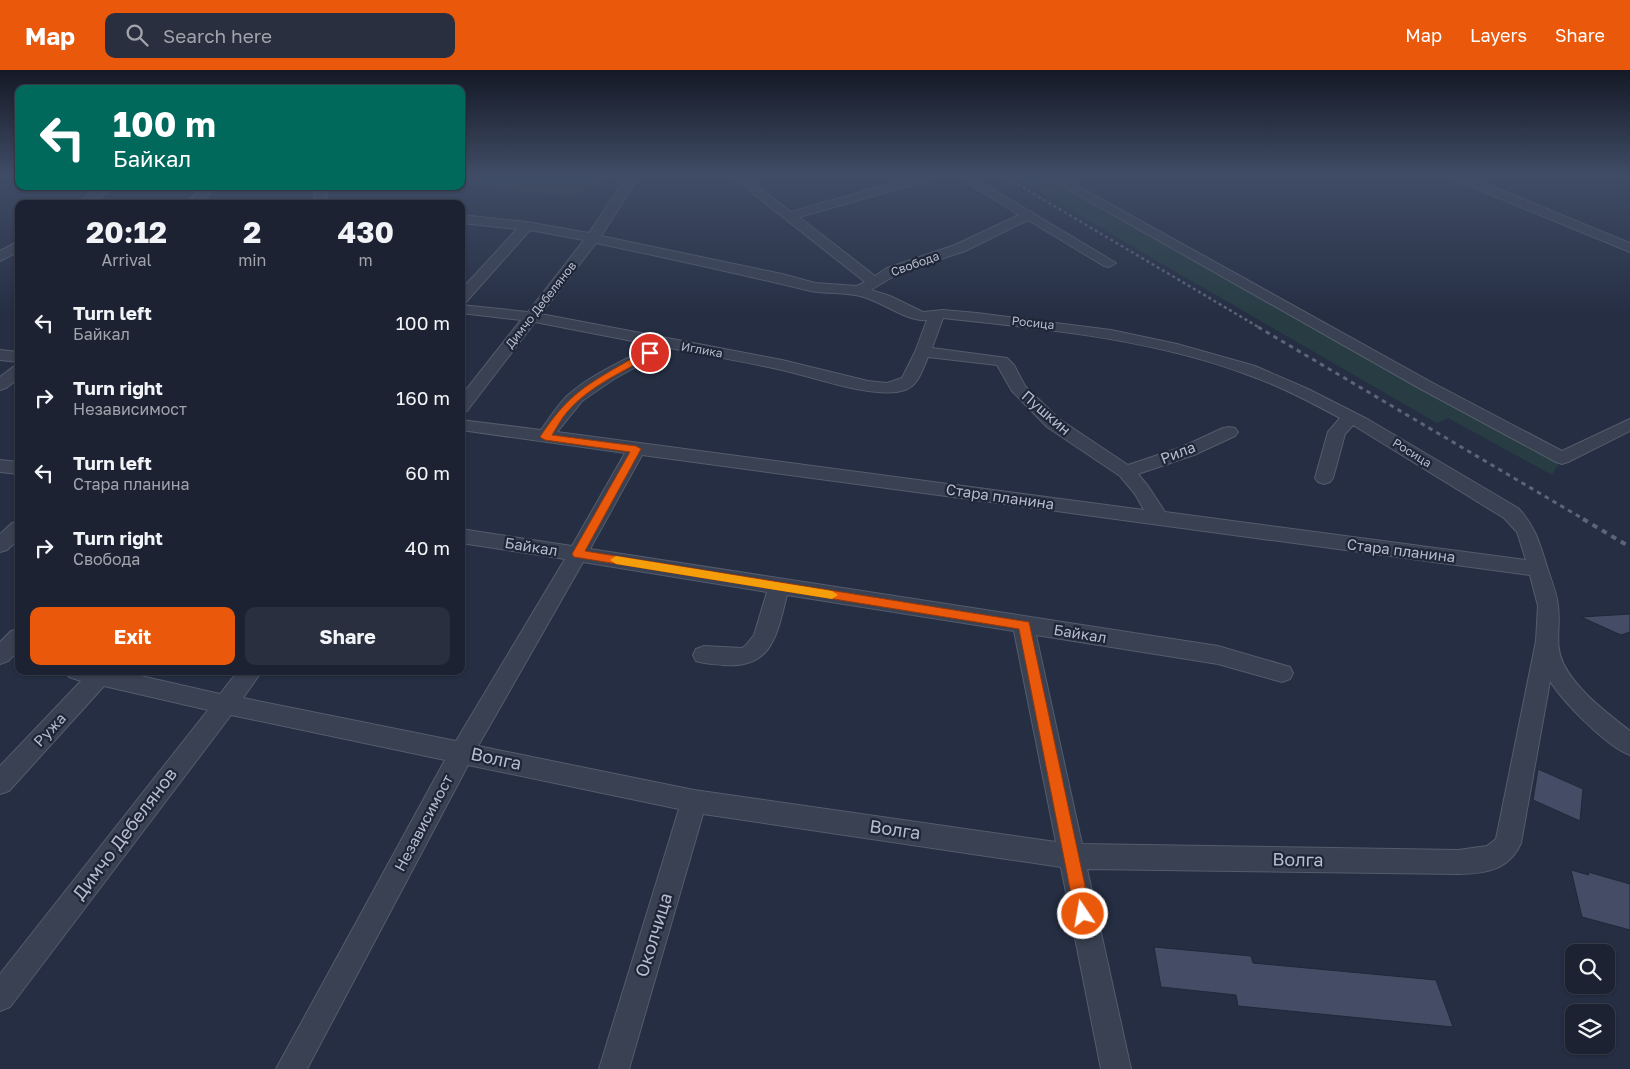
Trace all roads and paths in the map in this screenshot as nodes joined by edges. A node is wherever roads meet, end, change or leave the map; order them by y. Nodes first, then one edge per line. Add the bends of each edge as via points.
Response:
1 (486, 222) edge
2 (604, 222) edge
3 (797, 222) edge
4 (1016, 222) edge
5 (1037, 222) edge
6 (1132, 222) edge
7 (1566, 222) edge
8 (527, 226) junction
9 (593, 238) junction
10 (15, 248) edge
11 (1630, 248) edge
12 (0, 258) edge
13 (15, 260) edge
14 (1109, 264) dead end
15 (873, 281) junction
16 (860, 291) junction
17 (465, 295) edge
18 (465, 309) edge
19 (937, 314) junction
20 (533, 317) junction
21 (666, 344) junction
22 (923, 352) junction
23 (0, 354) edge
24 (15, 356) edge
25 (15, 373) edge
26 (0, 385) edge
27 (465, 402) edge
28 (1350, 418) junction
29 (1630, 424) edge
30 (465, 426) edge
31 (1229, 432) dead end
32 (545, 437) junction
33 (636, 449) junction
34 (0, 466) edge
35 (15, 468) edge
36 (1126, 472) junction
37 (1324, 478) dead end
38 (1159, 519) junction
39 (15, 532) edge
40 (465, 537) edge
41 (0, 545) edge
42 (578, 554) junction
43 (1538, 569) junction
44 (779, 586) junction
45 (1024, 626) junction
46 (1548, 635) junction
47 (15, 642) edge
48 (704, 655) dead end
49 (5, 656) edge
50 (1282, 673) dead end
51 (109, 675) edge
52 (248, 675) edge
53 (224, 704) junction
54 (1630, 746) edge
55 (462, 752) junction
56 (0, 783) edge
57 (694, 801) junction
58 (1071, 856) junction
59 (0, 997) edge
60 (291, 1069) edge
61 (614, 1069) edge
62 (1116, 1069) edge

1 - 8 street, Росица
2 - 9 street, Димчо Дебелянов
3 - 15 street
4 - 15 street, Свобода via 968,245 892,271
5 - 14 street
6 - 29 street via 1562,458
7 - 11 street
8 - 9 street, Росица
8 - 17 street
9 - 16 street, Росица via 814,287
9 - 20 street, Димчо Дебелянов
10 - 12 street
12 - 13 street
15 - 16 street, Свобода
16 - 19 street, Росица via 885,299 913,314
18 - 20 street, Иглика
19 - 22 street
19 - 28 street, Росица via 1062,326 1165,346 1254,371
20 - 21 street, Иглика
20 - 27 street, Димчо Дебелянов
21 - 22 street, Иглика via 887,388 909,382
21 - 32 street via 576,397
22 - 36 street, Пушкин via 1001,361 1018,388 1053,424
23 - 24 street
25 - 26 street
28 - 37 street via 1337,432
28 - 43 street, Росица via 1511,513 1528,532
30 - 32 street, Стара планина
31 - 36 street, Рила via 1188,451
32 - 33 street, Стара планина
33 - 38 street, Стара планина
33 - 42 street, Независимост
34 - 35 street
36 - 38 street, Пушкин via 1142,490
38 - 43 street, Стара планина
39 - 41 street
40 - 42 street, Байкал
42 - 44 street, Байкал
42 - 55 street, Независимост
43 - 46 street, Росица via 1548,607
44 - 45 street, Байкал
44 - 48 street via 763,642 757,651 746,656
45 - 50 street, Байкал via 1218,655
45 - 58 street
46 - 54 street via 1548,652 1558,673 1602,722
46 - 58 street, Волга via 1508,843 1500,853 1470,861 1444,862
47 - 49 street
51 - 53 street, Волга
51 - 56 street, Ружа
52 - 53 street, Димчо Дебелянов
53 - 55 street, Волга
53 - 59 street, Димчо Дебелянов
55 - 57 street, Волга
55 - 60 street, Независимост
57 - 58 street, Волга
57 - 61 street, Околчица
58 - 62 street

